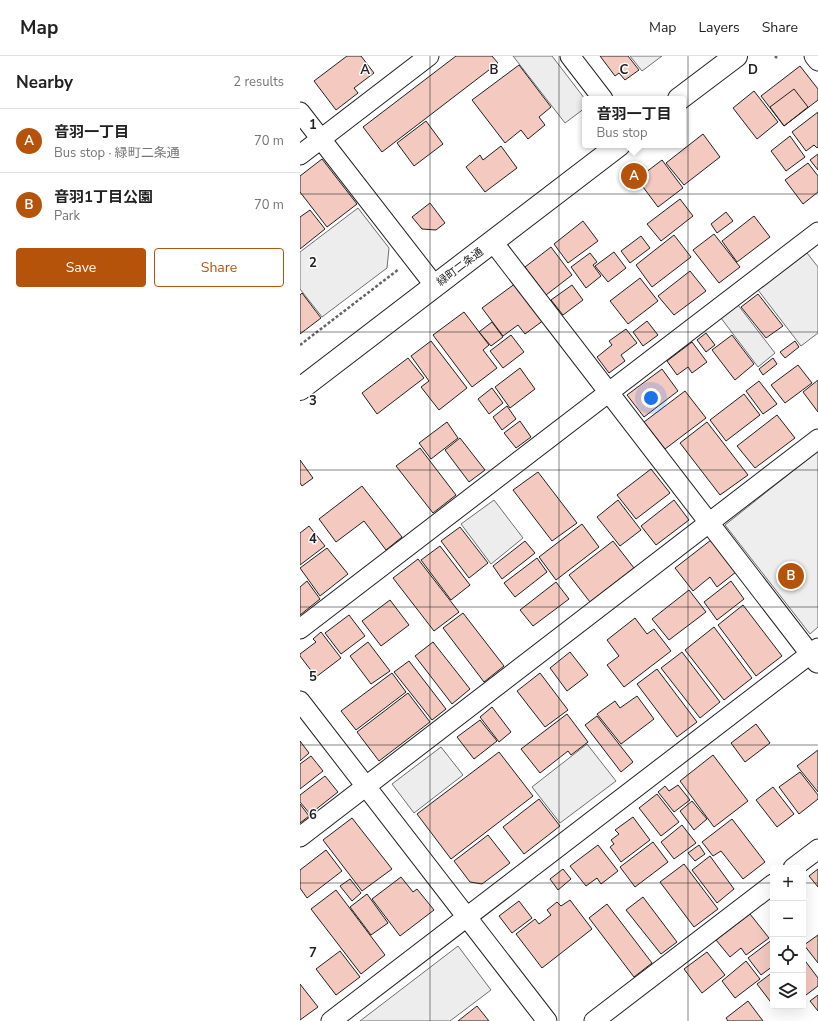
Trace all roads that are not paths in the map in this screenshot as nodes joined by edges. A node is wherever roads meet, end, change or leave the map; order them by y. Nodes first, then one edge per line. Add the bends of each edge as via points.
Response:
1 (429, 56) edge
2 (570, 56) edge
3 (736, 56) edge
4 (814, 56) edge
5 (818, 61) edge
6 (601, 96) edge
7 (683, 96) edge
8 (300, 112) edge
9 (321, 139) junction
10 (615, 148) edge
11 (300, 155) edge
12 (818, 232) edge
13 (493, 242) junction
14 (435, 286) junction
15 (300, 389) edge
16 (609, 392) junction
17 (818, 439) edge
18 (709, 523) junction
19 (300, 629) edge
20 (815, 655) edge
21 (300, 701) edge
22 (366, 786) junction
23 (300, 837) edge
24 (818, 849) edge
25 (797, 865) edge
26 (770, 886) edge
27 (466, 917) junction
28 (331, 1021) edge
29 (547, 1021) edge
30 (594, 1021) edge

1 - 9 street
2 - 6 street
3 - 7 street
4 - 5 street
8 - 9 street
9 - 11 street
9 - 14 street
10 - 13 street, 緑町二条通
12 - 16 street
13 - 14 street, 緑町二条通
13 - 16 street
14 - 15 street, 緑町二条通
16 - 18 street
16 - 19 street
17 - 18 street
18 - 20 street
18 - 22 street
20 - 27 street
21 - 22 street
22 - 23 street
22 - 27 street
24 - 25 street
26 - 30 street
27 - 28 street
27 - 29 street

